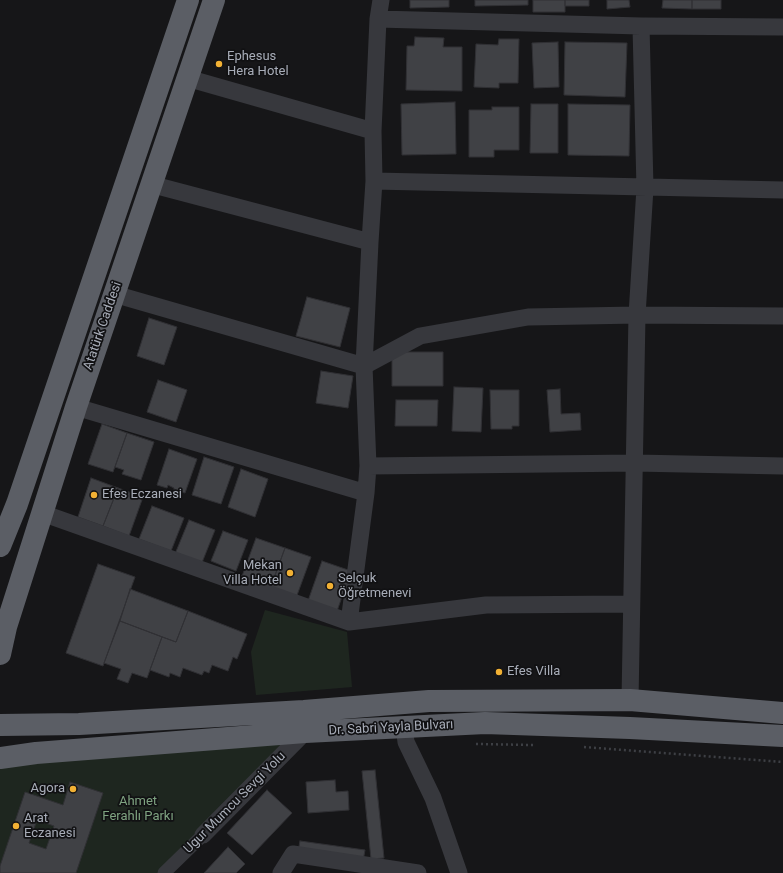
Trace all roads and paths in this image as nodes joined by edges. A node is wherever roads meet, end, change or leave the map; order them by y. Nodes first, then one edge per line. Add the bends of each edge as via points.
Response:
1 (188, 0) edge
2 (214, 0) edge
3 (381, 0) edge
4 (378, 19) junction
5 (640, 26) junction
6 (783, 27) edge
7 (187, 78) junction
8 (373, 131) junction
9 (374, 181) junction
10 (150, 184) junction
11 (644, 188) junction
12 (783, 190) edge
13 (370, 242) junction
14 (114, 294) junction
15 (637, 315) junction
16 (783, 316) edge
17 (364, 366) junction
18 (76, 407) junction
19 (635, 463) junction
20 (368, 466) junction
21 (783, 466) edge
22 (366, 493) junction
23 (42, 513) junction
24 (0, 546) edge
25 (631, 604) junction
26 (349, 622) junction
27 (0, 654) edge
28 (630, 700) junction
29 (783, 712) edge
30 (0, 725) edge
31 (404, 726) junction
32 (305, 732) junction
33 (783, 736) edge
34 (475, 744) dead end
35 (536, 745) dead end
36 (582, 747) dead end
37 (0, 758) edge
38 (783, 762) edge
39 (203, 836) joint
40 (393, 871) edge
41 (164, 873) edge
42 (281, 873) edge
43 (418, 873) edge
44 (459, 873) edge

1 - 24 highway, Atatürk Caddesi via 22,489
2 - 7 highway, Atatürk Caddesi
3 - 4 street
4 - 5 street
4 - 8 street
5 - 6 street
5 - 11 street
7 - 8 street
7 - 10 highway, Atatürk Caddesi
8 - 9 street
9 - 11 street
9 - 13 street
10 - 13 street
10 - 14 highway, Atatürk Caddesi
11 - 12 street
11 - 15 street
13 - 17 street
14 - 17 street
14 - 18 highway, Atatürk Caddesi
15 - 16 street
15 - 17 street via 528,317 420,336
15 - 19 street
17 - 20 street
18 - 22 street
18 - 23 highway, Atatürk Caddesi
19 - 20 street
19 - 21 street
19 - 25 street
20 - 22 street
22 - 26 street
23 - 26 street
23 - 27 highway, Atatürk Caddesi via 6,626
25 - 26 street via 486,605
25 - 28 street
28 - 29 highway, Dr. Sabri Yayla Bulvarı
28 - 30 highway, Dr. Sabri Yayla Bulvarı via 429,701 87,724
31 - 32 highway, Dr. Sabri Yayla Bulvarı
31 - 33 highway, Dr. Sabri Yayla Bulvarı via 485,723
31 - 44 street via 406,742 433,798
32 - 37 highway, Dr. Sabri Yayla Bulvarı
32 - 39 street, Ugur Mumcu Sevgi Yolu
34 - 35 path
36 - 38 path
39 - 41 street, Ugur Mumcu Sevgi Yolu
40 - 42 street via 293,854
40 - 43 street

